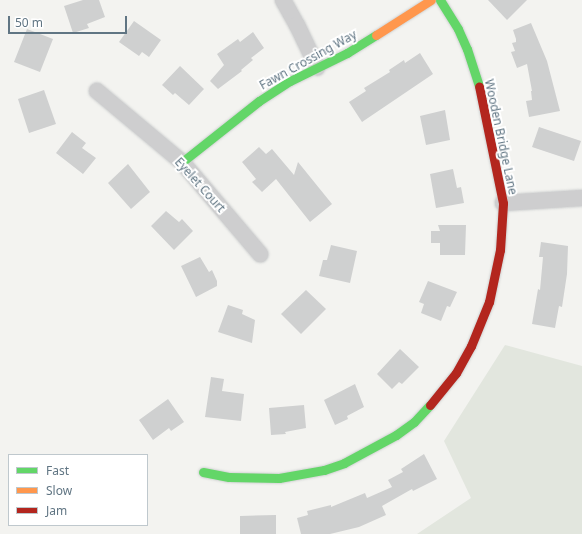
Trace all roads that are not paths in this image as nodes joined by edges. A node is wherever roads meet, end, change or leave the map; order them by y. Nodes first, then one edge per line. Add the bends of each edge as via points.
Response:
1 (283, 0) edge
2 (431, 0) edge
3 (440, 0) edge
4 (316, 67) junction
5 (97, 91) dead end
6 (182, 162) junction
7 (582, 198) edge
8 (503, 203) junction
9 (260, 254) dead end
10 (203, 472) dead end

1 - 4 street
2 - 4 street, Fawn Crossing Way via 347,52
3 - 8 street, Wooden Bridge Lane via 467,48 478,81
4 - 6 street, Fawn Crossing Way via 259,101
5 - 6 street, Eyelet Court
6 - 9 street, Eyelet Court
7 - 8 street
8 - 10 street, Wooden Bridge Lane via 500,250 489,302 480,326 456,373 439,396 414,422 370,450 324,470 279,478 229,477

